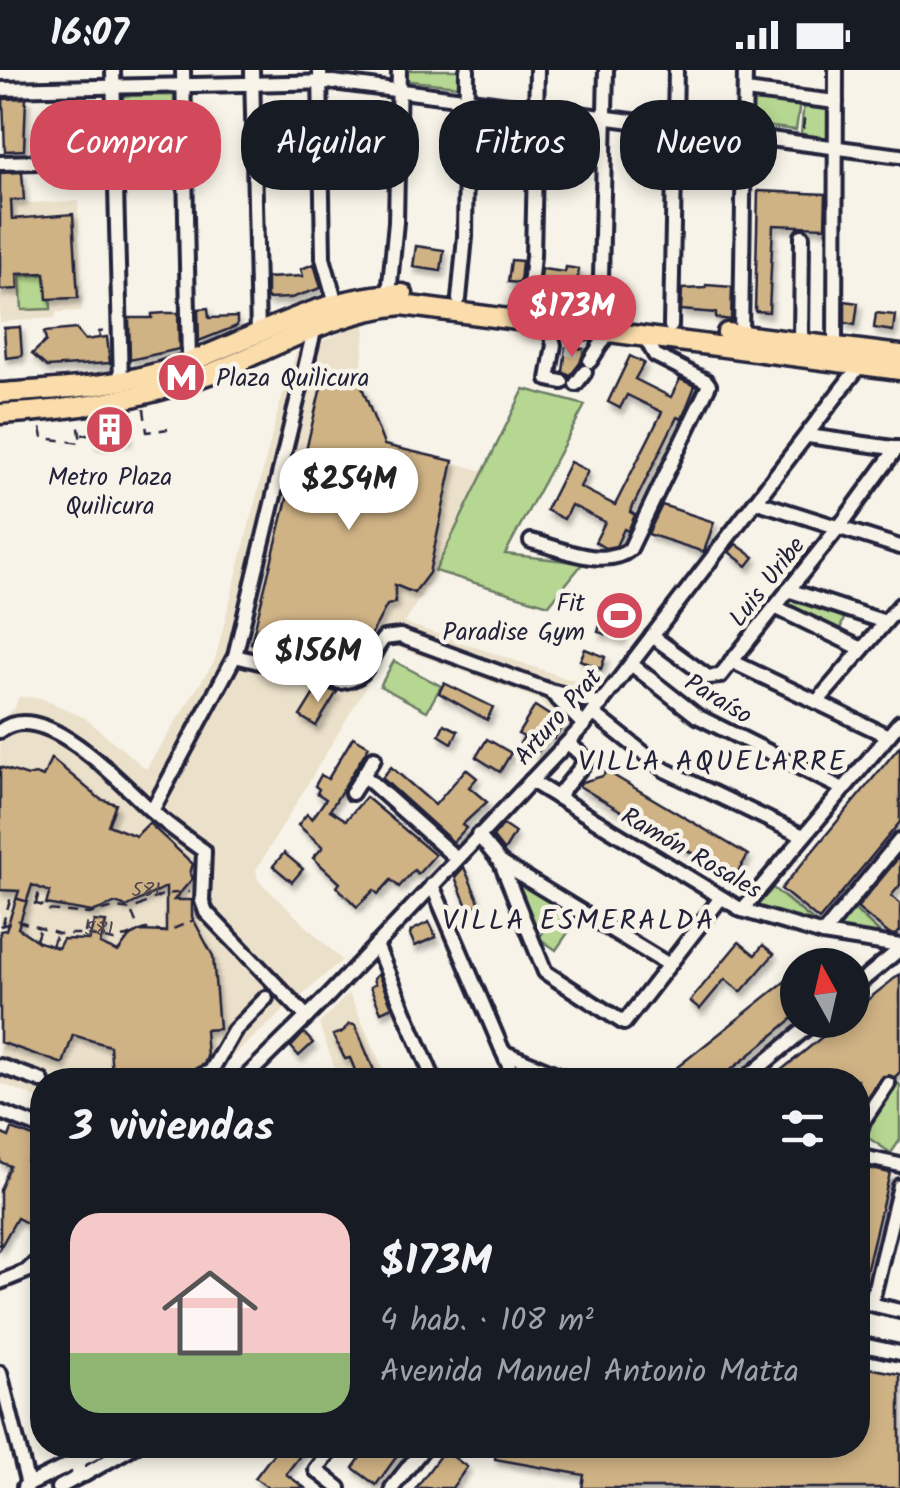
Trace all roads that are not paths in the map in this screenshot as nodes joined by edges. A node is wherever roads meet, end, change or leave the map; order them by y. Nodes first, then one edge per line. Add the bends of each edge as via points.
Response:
1 (114, 70) edge
2 (183, 70) edge
3 (398, 70) edge
4 (467, 70) edge
5 (536, 70) edge
6 (606, 70) edge
7 (676, 70) edge
8 (745, 70) edge
9 (836, 70) edge
10 (320, 76) edge
11 (252, 77) edge
12 (183, 85) junction
13 (114, 86) junction
14 (0, 89) edge
15 (398, 90) junction
16 (745, 91) junction
17 (114, 100) edge
18 (467, 100) joint
19 (536, 100) edge
20 (675, 100) edge
21 (745, 100) edge
22 (836, 102) junction
23 (600, 116) edge
24 (605, 117) junction
25 (620, 119) edge
26 (777, 140) edge
27 (836, 148) junction
28 (900, 156) edge
29 (30, 161) edge
30 (0, 162) edge
31 (117, 190) edge
32 (465, 190) edge
33 (534, 190) edge
34 (674, 190) edge
35 (743, 190) edge
36 (802, 236) dead end
37 (389, 294) junction
38 (459, 299) junction
39 (336, 304) junction
40 (528, 308) junction
41 (595, 316) junction
42 (548, 322) junction
43 (671, 326) junction
44 (316, 327) junction
45 (610, 330) junction
46 (258, 334) junction
47 (644, 335) junction
48 (742, 335) junction
49 (801, 343) junction
50 (835, 348) junction
51 (900, 355) edge
52 (865, 358) junction
53 (189, 362) junction
54 (900, 370) edge
55 (121, 382) junction
56 (0, 393) edge
57 (0, 414) edge
58 (808, 436) junction
59 (898, 448) edge
60 (758, 502) junction
61 (838, 527) junction
62 (531, 540) dead end
63 (900, 547) edge
64 (788, 590) junction
65 (900, 605) edge
66 (775, 606) junction
67 (885, 622) junction
68 (652, 636) junction
69 (862, 649) junction
70 (235, 656) junction
71 (732, 661) junction
72 (631, 664) junction
73 (550, 691) junction
74 (817, 702) junction
75 (597, 708) junction
76 (900, 722) edge
77 (584, 725) junction
78 (0, 730) edge
79 (888, 736) junction
80 (568, 743) junction
81 (374, 758) dead end
82 (364, 775) junction
83 (531, 781) junction
84 (843, 789) junction
85 (352, 793) dead end
86 (557, 797) junction
87 (152, 812) junction
88 (478, 835) junction
89 (803, 836) junction
90 (900, 840) edge
91 (456, 858) junction
92 (501, 863) junction
93 (432, 884) junction
94 (720, 899) junction
95 (742, 910) junction
96 (823, 934) junction
97 (376, 945) junction
98 (900, 947) edge
99 (669, 964) junction
100 (870, 973) edge
101 (266, 998) dead end
102 (307, 1016) junction
103 (794, 1038) edge
104 (504, 1052) junction
105 (0, 1066) edge
106 (213, 1068) edge
107 (255, 1068) edge
108 (429, 1068) edge
109 (510, 1068) edge
110 (542, 1068) edge
111 (758, 1068) edge
112 (30, 1077) edge
113 (888, 1084) dead end
114 (870, 1111) edge
115 (0, 1112) edge
116 (30, 1123) edge
117 (870, 1159) edge
118 (900, 1165) edge
119 (900, 1186) edge
120 (30, 1268) edge
121 (0, 1282) edge
122 (870, 1284) edge
123 (870, 1304) edge
124 (900, 1311) edge
125 (870, 1347) edge
126 (900, 1353) edge
127 (0, 1373) edge
128 (88, 1458) edge
129 (104, 1458) edge
130 (325, 1458) edge
131 (416, 1458) edge
132 (80, 1468) junction
133 (24, 1486) edge
134 (58, 1488) edge
135 (339, 1488) edge
136 (392, 1488) edge

1 - 13 street
2 - 12 street
3 - 15 street
4 - 18 street
5 - 19 street
6 - 24 street
7 - 20 street
8 - 16 street
9 - 22 street
10 - 11 street
10 - 15 street
10 - 39 street via 323,258
11 - 12 street
11 - 46 street
12 - 13 street
12 - 53 street
13 - 14 street
13 - 17 street
15 - 18 street
15 - 37 street
16 - 21 street
16 - 22 street
22 - 27 street
23 - 24 street
24 - 25 street
24 - 41 street via 602,277
26 - 27 street
27 - 28 street
27 - 50 street
29 - 30 street
31 - 55 street
32 - 38 street
33 - 40 street
34 - 43 street
35 - 48 street
36 - 49 street
37 - 38 main road
37 - 39 main road
38 - 40 main road
39 - 46 main road
40 - 41 main road
41 - 43 main road
42 - 44 main road via 402,304
42 - 45 main road
42 - 45 street via 560,347 548,379 582,367
43 - 48 main road
44 - 57 main road via 144,395
44 - 70 street
45 - 47 main road
46 - 53 main road
47 - 52 main road
47 - 62 street via 655,355 709,385 630,549 597,558
48 - 49 main road
49 - 50 main road
50 - 52 main road
51 - 52 main road
52 - 54 main road
52 - 58 street, Arturo Prat
53 - 55 main road
55 - 56 main road
58 - 59 street
58 - 60 street, Arturo Prat
59 - 61 street, Luis Uribe
60 - 61 street
60 - 68 street, Arturo Prat
61 - 63 street
61 - 64 street, Luis Uribe
64 - 66 street, Luis Uribe
64 - 67 street
65 - 67 street
66 - 69 street
66 - 71 street, Luis Uribe
67 - 69 street
68 - 71 street, Luis Uribe via 711,678
68 - 72 street, Arturo Prat
69 - 74 street
70 - 73 street via 340,682 366,672 384,638 400,636
70 - 87 street
71 - 74 street
72 - 75 street, Arturo Prat
72 - 84 street, Paraíso via 697,716
73 - 75 street
73 - 77 street
74 - 79 street
75 - 77 street, Arturo Prat
75 - 89 street via 665,770
76 - 79 street
77 - 80 street, Arturo Prat
78 - 87 street via 18,722 54,731
79 - 84 street
80 - 83 street, Arturo Prat
80 - 86 street via 587,760
81 - 82 street
82 - 85 street
82 - 91 street
83 - 86 street, Ramón Rosales
83 - 88 street, Arturo Prat
84 - 89 street
86 - 94 street, Ramón Rosales
87 - 102 street via 204,850 202,902 213,922
88 - 91 street, Arturo Prat
88 - 92 street
89 - 95 street
90 - 96 street
91 - 93 street, Arturo Prat
92 - 99 street
92 - 99 street via 544,972 624,1022
93 - 97 street, Arturo Prat
93 - 104 street
94 - 95 street, Ramón Rosales
94 - 99 street
95 - 96 street, Ramón Rosales
96 - 98 street, Ramón Rosales
97 - 102 street, Arturo Prat
97 - 108 street
98 - 100 street
101 - 106 street via 234,1031
102 - 107 street, Arturo Prat
103 - 111 street
104 - 109 street
104 - 110 street
105 - 112 street
113 - 114 street
115 - 116 street
117 - 118 street
119 - 122 street
120 - 121 street
123 - 124 street
125 - 126 street
127 - 133 street
128 - 132 street
129 - 132 street
130 - 135 street via 316,1470
131 - 136 street
132 - 133 street
132 - 134 street

